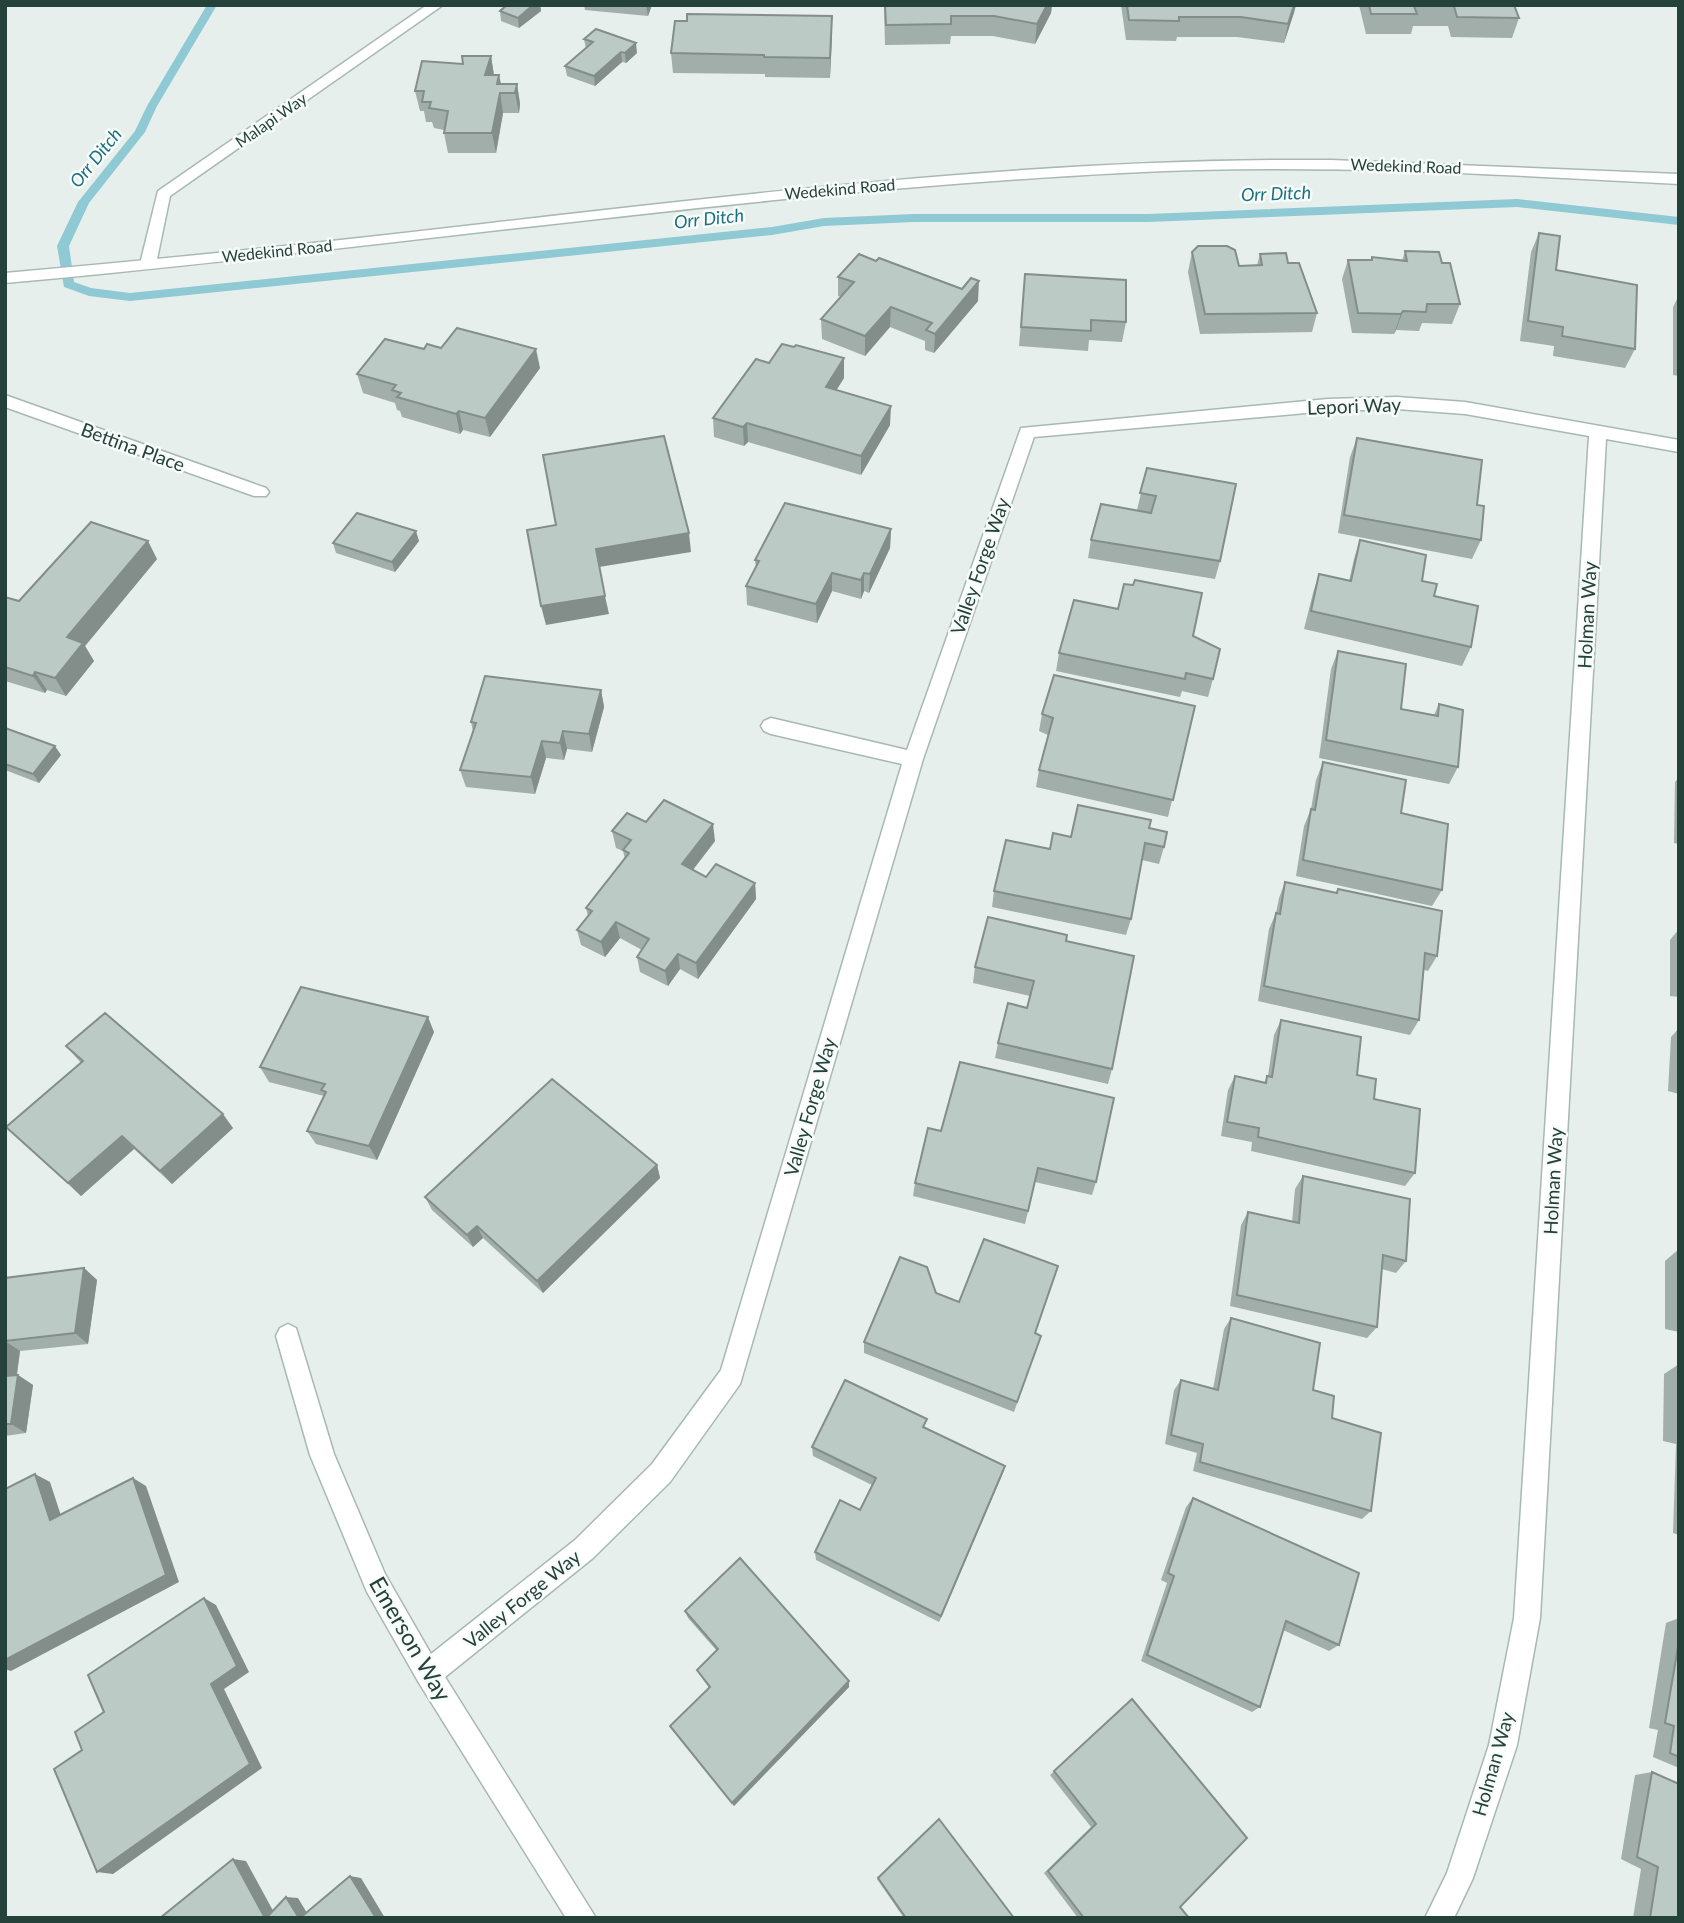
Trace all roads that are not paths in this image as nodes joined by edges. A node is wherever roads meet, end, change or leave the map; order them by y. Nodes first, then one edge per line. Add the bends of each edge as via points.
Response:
1 (436, 5) edge
2 (1679, 179) edge
3 (148, 264) junction
4 (5, 278) edge
5 (5, 401) edge
6 (1598, 431) junction
7 (1027, 432) joint
8 (1679, 446) edge
9 (260, 492) dead end
10 (771, 726) dead end
11 (913, 759) junction
12 (288, 1336) dead end
13 (428, 1674) junction
14 (582, 1918) edge
15 (1439, 1918) edge

1 - 3 street, Malapi Way via 163,194
2 - 3 street, Wedekind Road via 1315,163 1126,168 836,188
3 - 4 street, Wedekind Road
5 - 9 street, Bettina Place
6 - 7 street, Lepori Way via 1465,408 1397,403
6 - 8 street, Lepori Way
6 - 15 street, Holman Way via 1527,1618 1503,1745 1459,1878
7 - 11 street, Valley Forge Way
10 - 11 street
11 - 13 street, Valley Forge Way via 731,1376 661,1473 594,1540
12 - 13 street, Emerson Way via 322,1455 376,1583
13 - 14 street, Emerson Way

